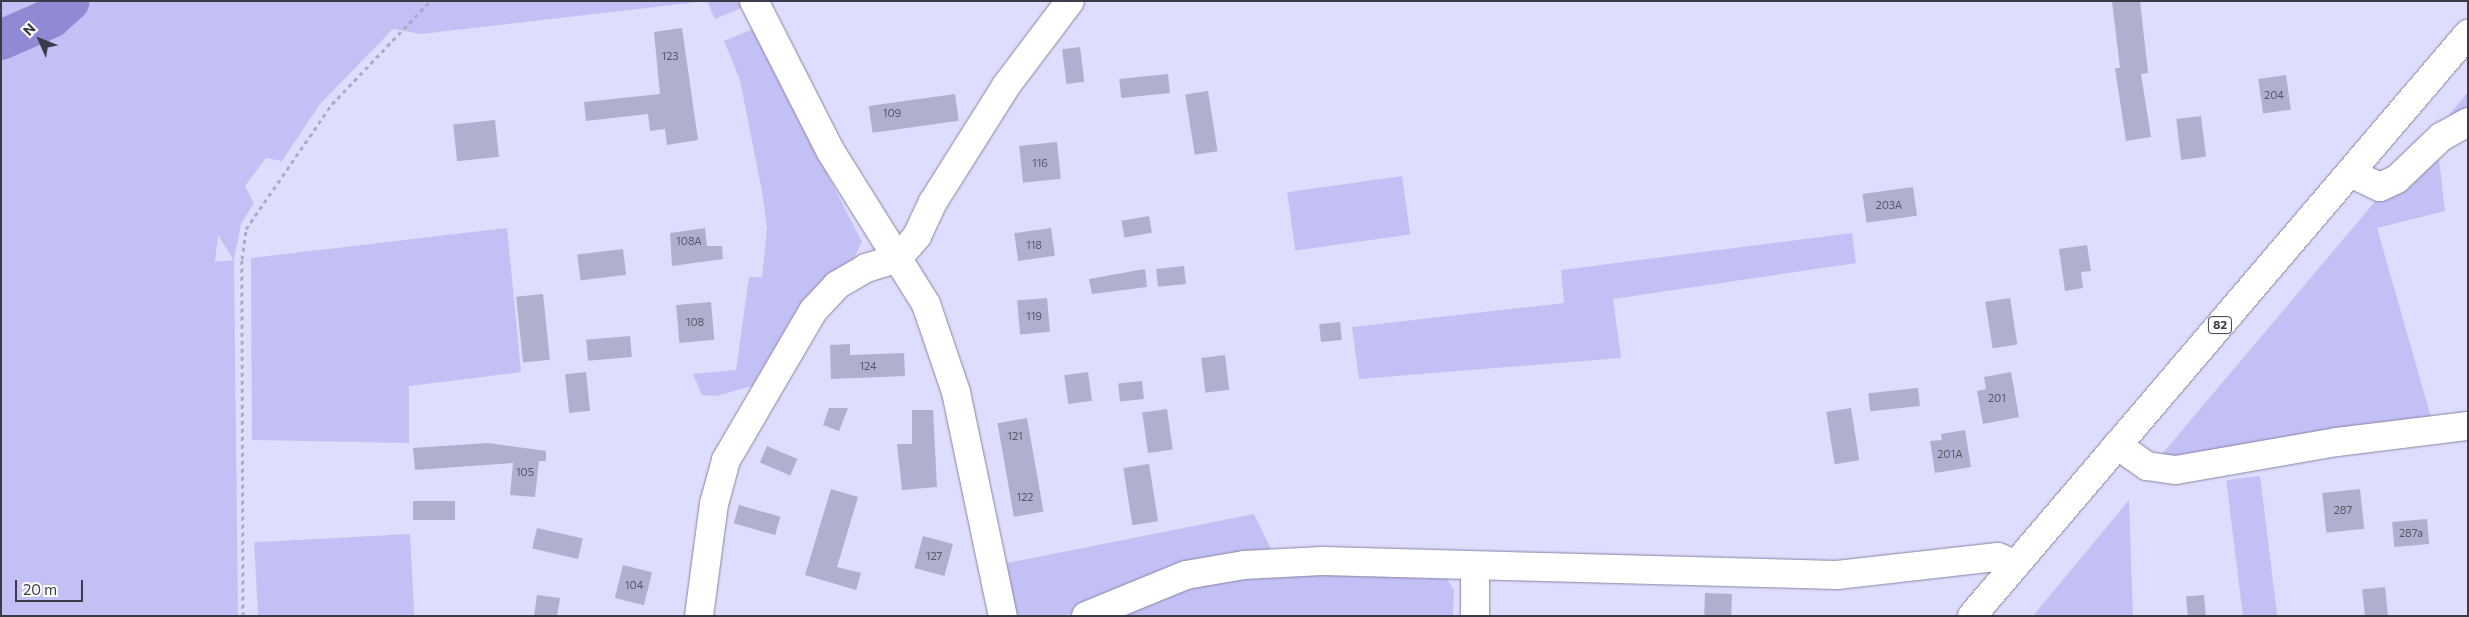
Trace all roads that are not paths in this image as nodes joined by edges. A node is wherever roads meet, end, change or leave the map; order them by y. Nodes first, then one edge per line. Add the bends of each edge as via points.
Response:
1 (754, 1) edge
2 (1070, 1) edge
3 (2468, 34) edge
4 (2468, 122) edge
5 (2350, 173) junction
6 (898, 258) junction
7 (2468, 426) edge
8 (2117, 445) junction
9 (2014, 564) junction
10 (1475, 566) junction
11 (699, 616) edge
12 (1003, 616) edge
13 (1086, 616) edge
14 (1476, 616) edge
15 (1972, 616) edge

1 - 6 street via 831,152
2 - 6 street via 1006,86 933,202 917,236
3 - 5 street, 82
4 - 5 street via 2441,137 2397,179 2380,187
5 - 8 street, 82
6 - 11 street via 866,268 837,285 813,311 738,439 719,483
6 - 12 street via 919,286 954,383
7 - 8 street via 2337,442 2176,470 2147,466
8 - 9 street, 82
9 - 10 street via 1998,558 1837,575
9 - 15 street, 82
10 - 13 street via 1322,561 1212,568
10 - 14 street

